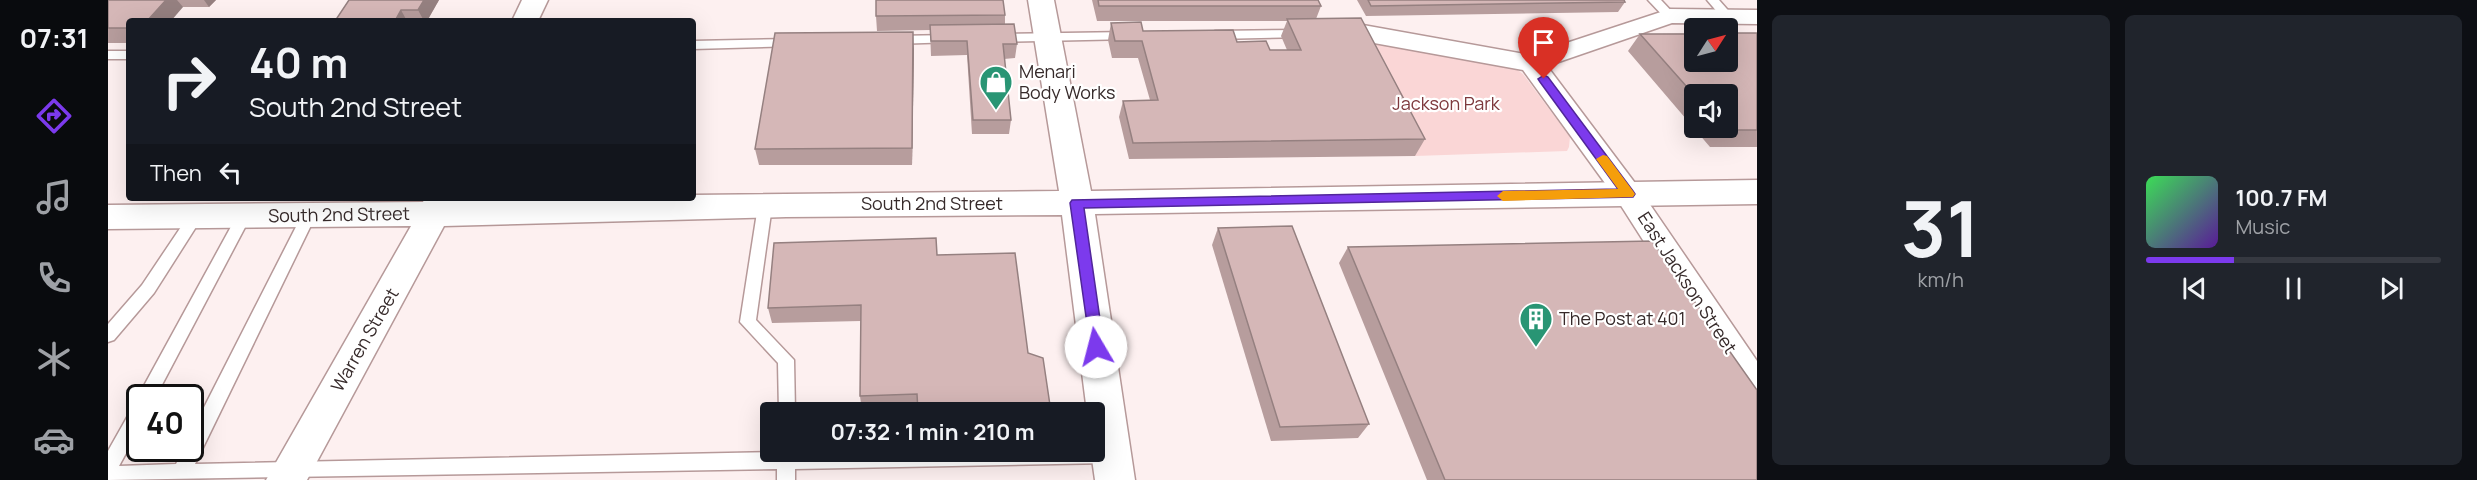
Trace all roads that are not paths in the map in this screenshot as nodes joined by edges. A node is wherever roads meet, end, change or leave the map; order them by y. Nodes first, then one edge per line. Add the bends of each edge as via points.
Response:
1 (535, 0) edge
2 (1041, 0) edge
3 (1662, 8) edge
4 (1720, 8) edge
5 (1757, 17) edge
6 (526, 18) edge
7 (1316, 33) edge
8 (1357, 33) edge
9 (1200, 35) edge
10 (1142, 36) edge
11 (1047, 38) junction
12 (883, 40) edge
13 (800, 42) edge
14 (696, 45) edge
15 (126, 55) edge
16 (108, 56) edge
17 (1532, 63) junction
18 (1757, 192) edge
19 (1628, 194) junction
20 (1077, 203) junction
21 (437, 206) edge
22 (765, 206) junction
23 (309, 215) junction
24 (196, 216) junction
25 (244, 216) junction
26 (108, 217) edge
27 (108, 335) edge
28 (154, 384) edge
29 (1757, 389) edge
30 (787, 402) edge
31 (126, 435) edge
32 (760, 457) edge
33 (787, 462) edge
34 (950, 462) edge
35 (108, 468) edge
36 (1114, 468) edge
37 (182, 471) junction
38 (289, 474) edge
39 (108, 476) edge
40 (786, 480) edge

1 - 6 street
2 - 11 street
3 - 4 street
3 - 17 street
4 - 5 street
7 - 9 lane
8 - 17 street
10 - 11 lane
11 - 12 lane
11 - 20 street
13 - 14 lane
15 - 16 lane
17 - 19 street, East Jackson Street
18 - 19 street, South 2nd Street
19 - 20 street, South 2nd Street
19 - 29 street, East Jackson Street
20 - 22 street, South 2nd Street
20 - 36 street
21 - 22 street, South 2nd Street
21 - 23 street, South 2nd Street
21 - 38 street, Warren Street
22 - 30 lane via 747,322 786,360
23 - 25 street, South 2nd Street
23 - 37 lane
24 - 25 street, South 2nd Street
24 - 26 street, South 2nd Street
24 - 27 lane via 148,289
25 - 28 lane
31 - 35 lane
32 - 38 lane
33 - 40 lane
34 - 36 lane
37 - 38 lane
37 - 39 lane

